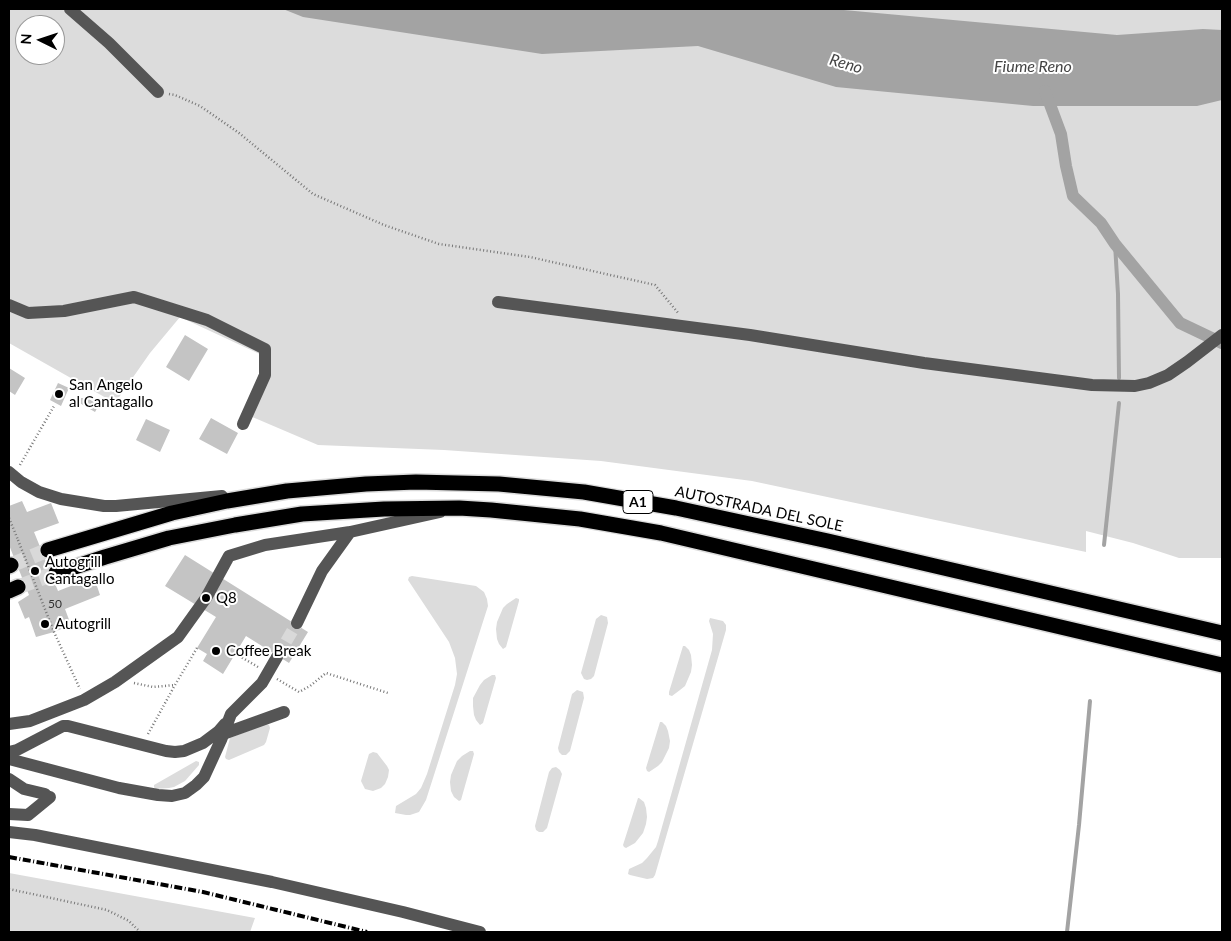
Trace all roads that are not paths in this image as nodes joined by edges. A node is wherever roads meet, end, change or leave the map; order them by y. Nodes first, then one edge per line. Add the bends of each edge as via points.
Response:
1 (70, 9) edge
2 (158, 92) road end
3 (498, 302) dead end
4 (9, 305) edge
5 (1222, 334) edge
6 (243, 424) dead end
7 (13, 479) edge
8 (287, 491) junction
9 (460, 508) junction
10 (350, 532) junction
11 (48, 550) tunnel mouth
12 (56, 573) tunnel mouth
13 (296, 623) tunnel mouth
14 (1222, 633) edge
15 (277, 658) tunnel mouth
16 (1222, 665) edge
17 (284, 712) dead end
18 (229, 720) junction
19 (9, 724) edge
20 (223, 734) junction
21 (9, 752) edge
22 (9, 759) edge
23 (9, 780) edge
24 (9, 814) edge
25 (9, 832) edge
26 (480, 932) edge

1 - 2 lane
3 - 5 lane via 1092,385 1135,386 1149,383 1168,375
4 - 6 lane via 28,313 64,311 134,297 208,320 265,349 264,375
7 - 8 lane via 61,499 104,506
8 - 11 highway, AUTOSTRADA DEL SOLE / A1 via 172,513
8 - 14 highway, AUTOSTRADA DEL SOLE / A1 via 416,482 500,484 584,492 819,539
9 - 10 lane
9 - 12 highway, A1 via 302,514 169,538
9 - 16 highway, A1 via 580,518 661,533
10 - 13 lane via 322,571
10 - 19 lane via 265,545 229,556 206,598 178,636 115,682 84,700 30,721
15 - 18 lane via 262,683 231,714
17 - 20 lane
18 - 20 lane
18 - 21 lane via 203,743 184,751 175,752 63,726
20 - 22 lane via 204,777 185,792 172,796 118,788
23 - 24 lane via 47,796 28,815
25 - 26 lane via 272,882

